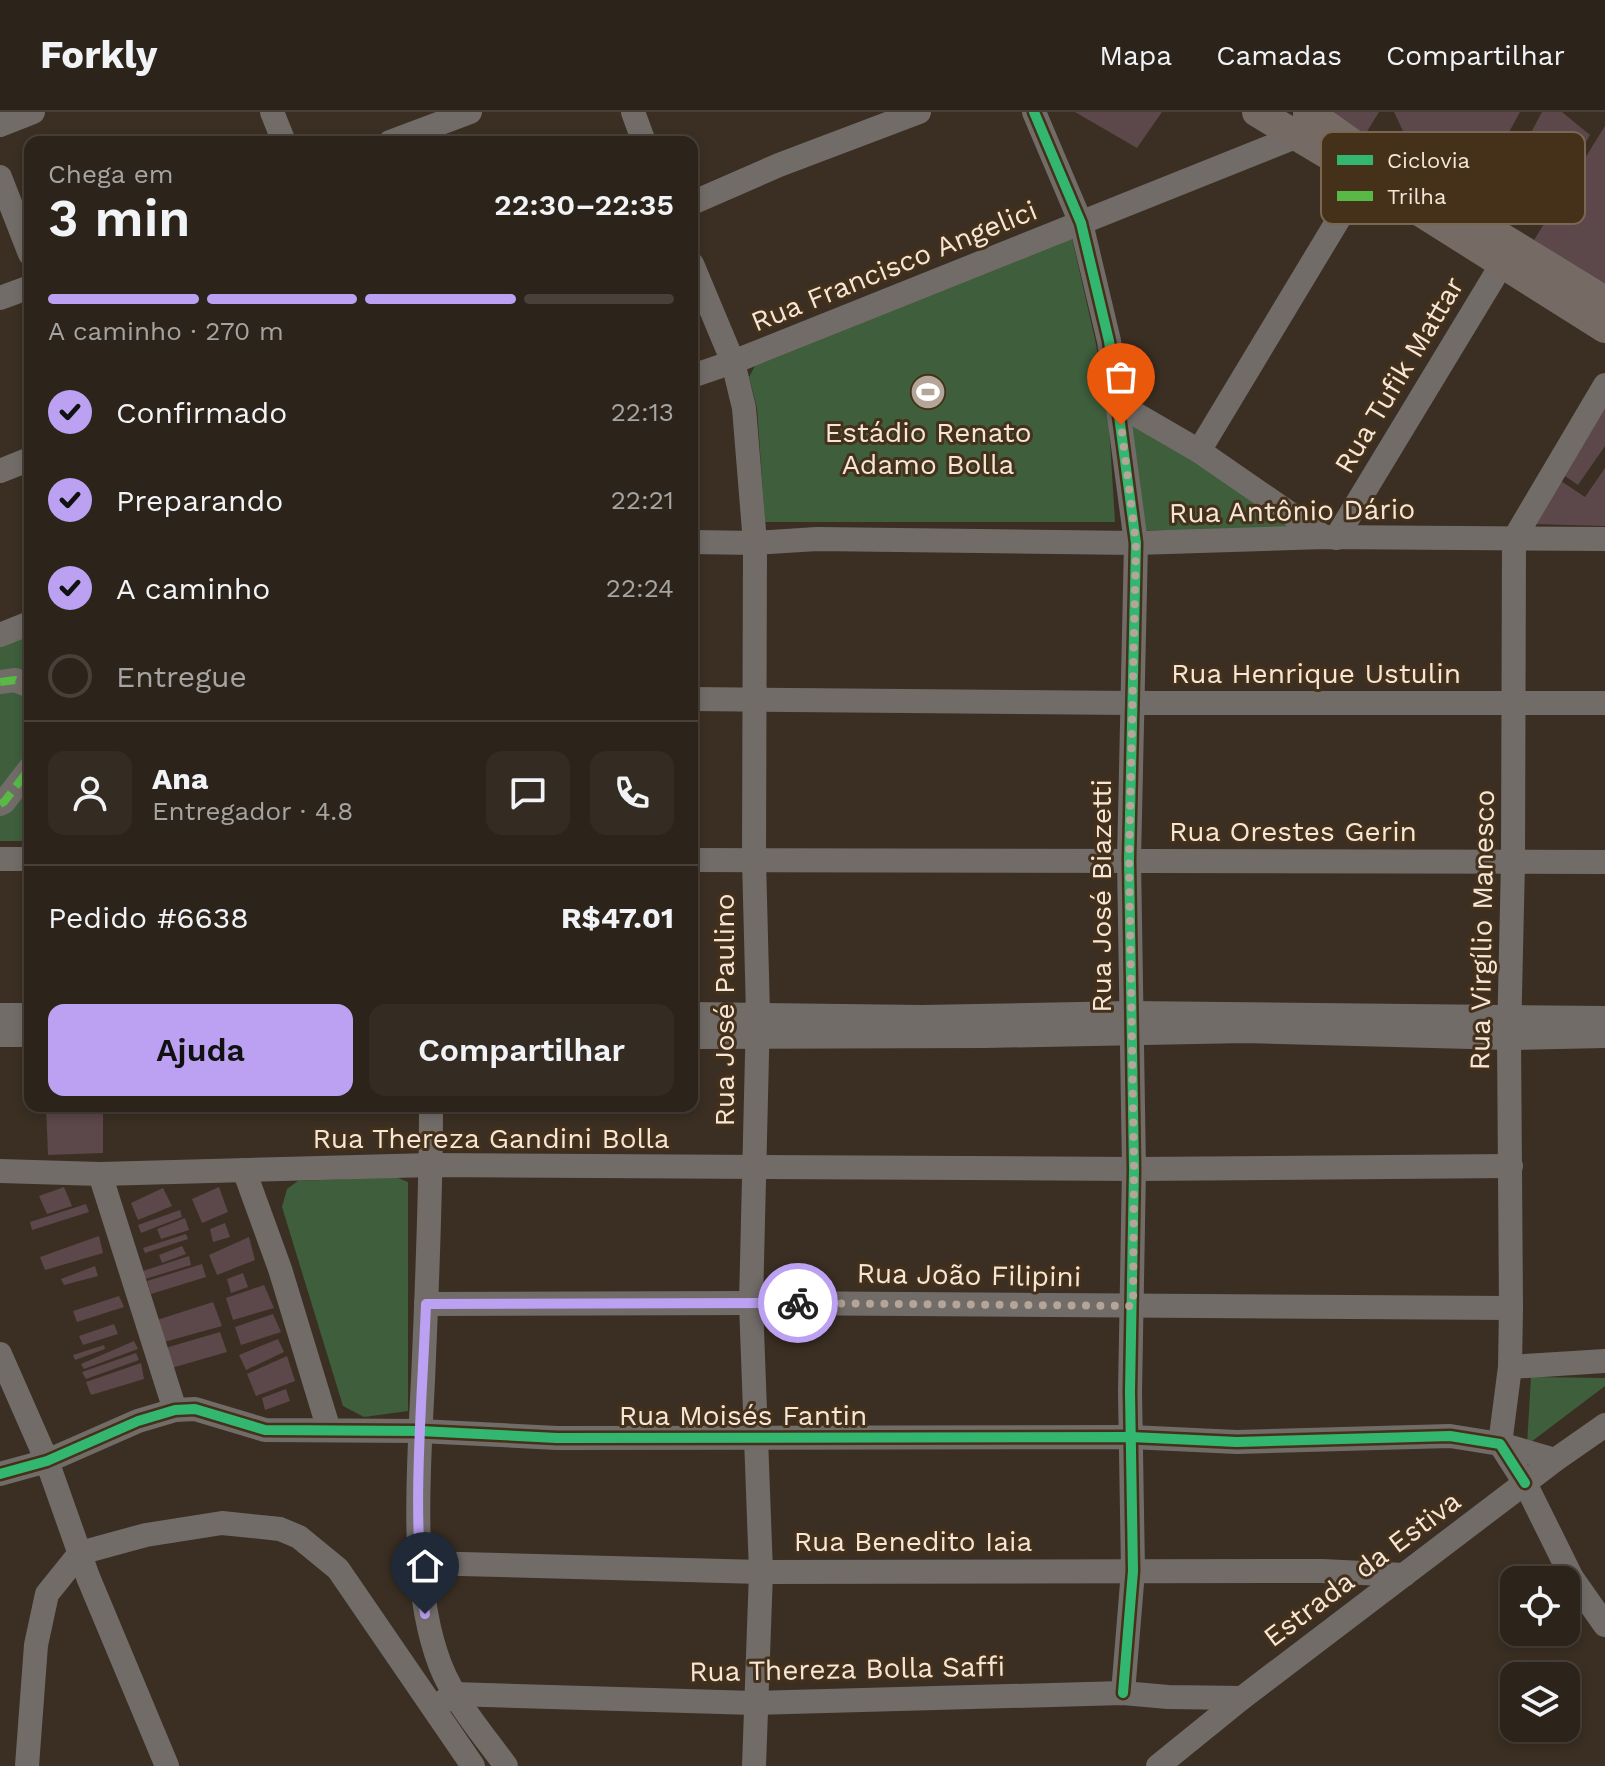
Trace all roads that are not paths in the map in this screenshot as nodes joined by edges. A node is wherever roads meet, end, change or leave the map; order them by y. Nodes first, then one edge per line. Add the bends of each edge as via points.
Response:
1 (33, 112) edge
2 (272, 112) edge
3 (470, 112) edge
4 (633, 112) edge
5 (919, 112) edge
6 (1034, 112) edge
7 (1257, 112) edge
8 (1304, 120) edge
9 (0, 125) edge
10 (1321, 133) edge
11 (282, 136) edge
12 (406, 136) edge
13 (642, 136) edge
14 (0, 177) edge
15 (698, 200) edge
16 (1081, 223) junction
17 (1335, 224) edge
18 (1461, 224) edge
19 (24, 239) edge
20 (1508, 253) junction
21 (698, 278) edge
22 (24, 289) edge
23 (0, 298) edge
24 (1605, 301) edge
25 (1605, 328) edge
26 (733, 362) junction
27 (698, 374) edge
28 (1605, 385) edge
29 (1118, 404) junction
30 (1199, 451) junction
31 (24, 461) edge
32 (0, 471) edge
33 (1330, 538) junction
34 (1514, 539) junction
35 (1605, 539) edge
36 (698, 542) edge
37 (755, 543) junction
38 (1136, 543) junction
39 (24, 625) edge
40 (0, 635) edge
41 (0, 682) edge
42 (24, 684) edge
43 (698, 699) edge
44 (756, 699) junction
45 (1514, 702) junction
46 (1132, 703) junction
47 (1605, 703) edge
48 (24, 775) edge
49 (0, 804) edge
50 (0, 859) edge
51 (24, 859) edge
52 (698, 860) edge
53 (754, 860) junction
54 (1129, 860) junction
55 (1513, 862) junction
56 (1605, 862) edge
57 (698, 1014) edge
58 (758, 1014) junction
59 (0, 1015) edge
60 (24, 1015) edge
61 (1605, 1018) edge
62 (1130, 1022) junction
63 (1510, 1027) junction
64 (0, 1035) edge
65 (24, 1035) edge
66 (1605, 1036) edge
67 (698, 1037) edge
68 (757, 1038) junction
69 (431, 1112) edge
70 (431, 1165) junction
71 (1511, 1166) junction
72 (753, 1167) junction
73 (1134, 1169) junction
74 (244, 1170) junction
75 (0, 1171) edge
76 (100, 1174) junction
77 (751, 1303) junction
78 (426, 1304) junction
79 (1133, 1306) junction
80 (1511, 1308) junction
81 (0, 1354) edge
82 (1605, 1361) edge
83 (1510, 1367) junction
84 (175, 1410) junction
85 (1605, 1425) edge
86 (329, 1430) junction
87 (420, 1431) junction
88 (1131, 1437) junction
89 (756, 1440) junction
90 (1500, 1444) junction
91 (1555, 1460) junction
92 (47, 1461) junction
93 (0, 1474) edge
94 (1525, 1483) junction
95 (80, 1553) junction
96 (421, 1563) junction
97 (1133, 1571) junction
98 (761, 1572) junction
99 (1404, 1575) junction
100 (1605, 1625) edge
101 (1123, 1693) junction
102 (1242, 1698) junction
103 (444, 1701) junction
104 (755, 1703) junction
105 (27, 1766) edge
106 (167, 1766) edge
107 (473, 1766) edge
108 (506, 1766) edge
109 (754, 1766) edge
110 (1158, 1766) edge

1 - 9 street
2 - 11 street
3 - 12 street
4 - 13 street
5 - 15 street
6 - 16 street, Rua José Biazetti
7 - 8 main road
8 - 10 main road
8 - 16 street, Rua Francisco Angelici
14 - 19 street
16 - 26 street, Rua Francisco Angelici
16 - 29 street, Rua José Biazetti
17 - 30 street
18 - 20 main road
20 - 24 main road
20 - 25 main road
20 - 33 street, Rua Tufik Mattar
21 - 26 street, Rua José Paulino
22 - 23 street
26 - 27 street, Rua Francisco Angelici
26 - 37 street, Rua José Paulino via 744,408
28 - 34 street
29 - 30 street
29 - 38 street, Rua José Biazetti
30 - 33 street
31 - 32 street
33 - 34 street, Rua Antônio Dário
33 - 38 street, Rua Antônio Dário
34 - 35 street, Rua Antônio Dário
34 - 45 street, Rua Virgílio Manesco
36 - 37 street, Rua Antônio Dário
37 - 38 street, Rua Antônio Dário
37 - 44 street, Rua José Paulino
38 - 46 street, Rua José Biazetti
39 - 40 street
41 - 42 street
43 - 44 street, Rua Henrique Ustulin
44 - 46 street, Rua Henrique Ustulin
44 - 53 street, Rua José Paulino
45 - 46 street, Rua Henrique Ustulin
45 - 47 street, Rua Henrique Ustulin
45 - 55 street, Rua Virgílio Manesco
46 - 54 street, Rua José Biazetti
48 - 49 street
50 - 51 street
52 - 53 street, Rua Orestes Gerin
53 - 54 street, Rua Orestes Gerin
53 - 58 street, Rua José Paulino
54 - 55 street, Rua Orestes Gerin
54 - 62 street, Rua José Biazetti
55 - 56 street, Rua Orestes Gerin
55 - 63 street, Rua Virgílio Manesco
57 - 58 street
58 - 62 street
58 - 68 street, Rua José Paulino
59 - 60 street
61 - 63 street
62 - 63 street via 1373,1033
62 - 68 street via 985,1036
62 - 73 street, Rua José Biazetti
63 - 66 street
63 - 71 street, Rua Virgílio Manesco
64 - 65 street
67 - 68 street
68 - 72 street, Rua José Paulino
69 - 70 street
70 - 72 street, Rua Thereza Gandini Bolla
70 - 74 street, Rua Thereza Gandini Bolla
70 - 78 street
71 - 73 street, Rua Thereza Gandini Bolla
71 - 80 street, Rua Virgílio Manesco
72 - 73 street, Rua Thereza Gandini Bolla
72 - 77 street, Rua José Paulino
73 - 79 street, Rua José Biazetti
74 - 76 street, Rua Thereza Gandini Bolla
74 - 86 street
75 - 76 street, Rua Thereza Gandini Bolla
76 - 84 street
77 - 78 street, Rua João Filipini
77 - 79 street, Rua João Filipini
77 - 89 street, Rua José Paulino
78 - 87 street
79 - 80 street, Rua João Filipini
79 - 88 street, Rua José Biazetti
80 - 83 street, Rua Virgílio Manesco
81 - 92 street
82 - 83 street
83 - 90 street, Rua Virgílio Manesco
84 - 86 street, Rua Moisés Fantin via 195,1409 265,1430
84 - 92 street, Rua Moisés Fantin
85 - 91 street, Estrada da Estiva
86 - 87 street, Rua Moisés Fantin
87 - 89 street, Rua Moisés Fantin
87 - 96 street
88 - 89 street, Rua Moisés Fantin
88 - 90 street, Rua Moisés Fantin via 1237,1442 1450,1436
88 - 97 street, Rua José Biazetti
89 - 98 street, Rua José Paulino
90 - 91 street
90 - 94 street
91 - 94 street, Estrada da Estiva
92 - 93 street, Rua Moisés Fantin
92 - 95 street
94 - 99 street, Estrada da Estiva
94 - 100 street via 1572,1578
95 - 103 street via 222,1523 280,1529 299,1537 338,1569
95 - 105 street via 47,1594 36,1645
95 - 106 street
96 - 98 street, Rua Benedito Iaia
96 - 103 street via 425,1614
97 - 98 street, Rua Benedito Iaia
97 - 99 street, Rua Benedito Iaia
97 - 101 street, Rua José Biazetti
98 - 104 street, Rua José Paulino
99 - 102 street, Estrada da Estiva
101 - 102 street, Rua Thereza Bolla Saffi
101 - 104 street, Rua Thereza Bolla Saffi
102 - 110 street, Estrada da Estiva
103 - 104 street, Rua Thereza Bolla Saffi
103 - 107 street
103 - 108 street
104 - 109 street, Rua José Paulino

